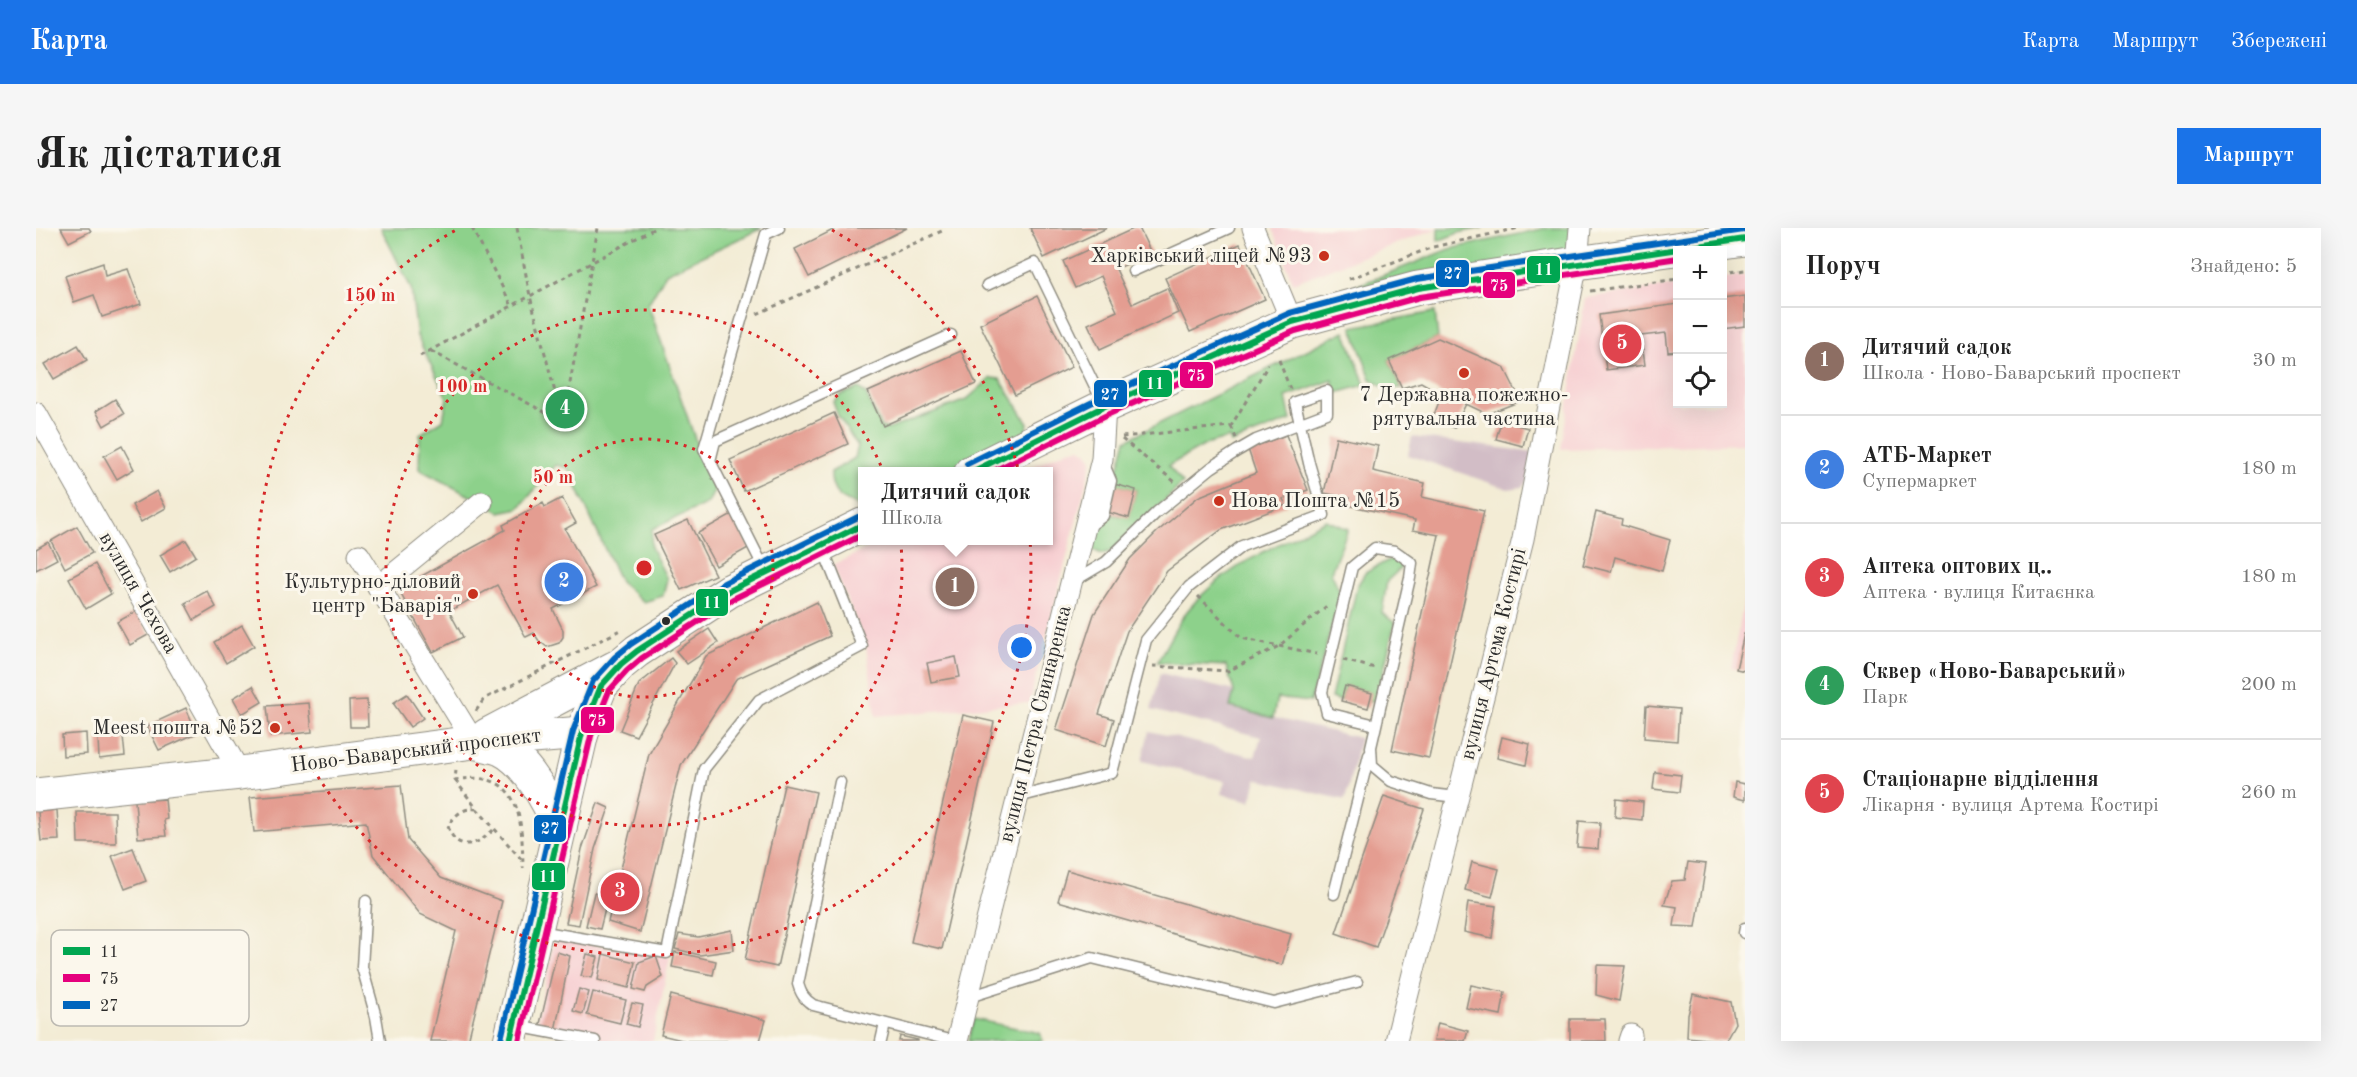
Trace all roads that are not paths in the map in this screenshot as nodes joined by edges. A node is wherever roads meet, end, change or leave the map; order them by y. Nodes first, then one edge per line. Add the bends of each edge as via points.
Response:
1 (779, 228) edge
2 (1229, 228) edge
3 (1253, 228) edge
4 (1580, 228) edge
5 (1745, 239) edge
6 (1133, 271) dead end
7 (1574, 278) junction
8 (987, 285) dead end
9 (1292, 322) junction
10 (951, 335) dead end
11 (1105, 406) junction
12 (36, 413) edge
13 (1301, 422) junction
14 (710, 461) junction
15 (979, 467) edge
16 (482, 502) dead end
17 (858, 527) edge
18 (821, 546) junction
19 (359, 555) dead end
20 (766, 573) junction
21 (1071, 583) junction
22 (378, 587) junction
23 (621, 664) junction
24 (1376, 725) junction
25 (582, 733) junction
26 (469, 735) junction
27 (1371, 747) junction
28 (240, 772) junction
29 (840, 782) dead end
30 (36, 795) edge
31 (1018, 797) junction
32 (1457, 797) junction
33 (560, 828) junction
34 (1334, 894) dead end
35 (366, 901) dead end
36 (536, 931) junction
37 (1357, 982) dead end
38 (969, 997) junction
39 (885, 1024) junction
40 (512, 1033) edge
41 (380, 1041) edge
42 (595, 1041) edge
43 (881, 1041) edge
44 (953, 1041) edge
45 (957, 1041) edge
46 (1396, 1041) edge

1 - 14 lane via 766,234 704,449
2 - 6 lane
3 - 9 street
4 - 7 street, вулиця Артема Костирі
5 - 7 main road
7 - 9 main road via 1418,288
7 - 32 street, вулиця Артема Костирі via 1523,539
8 - 11 lane via 1035,263
9 - 11 main road
10 - 14 lane via 715,441
11 - 15 main road
11 - 21 street, вулиця Петра Свинаренка via 1102,459
12 - 28 street, вулиця Чехова
13 - 13 lane via 1327,413 1327,391 1295,402
13 - 21 lane via 1256,440 1211,468 1157,512 1106,562
13 - 31 lane via 1324,515 1242,546 1189,587 1146,640 1112,773
14 - 20 lane
16 - 22 street
17 - 18 main road
18 - 20 main road
18 - 36 lane via 862,646 759,700 704,769 667,953
19 - 22 street
20 - 23 main road via 729,591
21 - 31 street, вулиця Петра Свинаренка
22 - 26 street
23 - 25 main road via 601,686
23 - 26 main road
24 - 24 lane via 1327,713 1322,692 1352,567 1375,548 1395,551 1412,563
24 - 27 lane
25 - 26 main road, Ново-Баварський проспект
25 - 33 main road
26 - 28 main road, Ново-Баварський проспект
26 - 33 main road via 501,749 530,775 550,803
27 - 32 lane via 1372,765 1391,781 1431,794
27 - 34 lane
28 - 30 main road, Ново-Баварський проспект
29 - 39 lane via 798,984 813,1005
31 - 38 street, вулиця Петра Свинаренка
32 - 46 street, вулиця Артема Костирі
33 - 36 main road
35 - 41 lane via 362,967
36 - 40 main road
37 - 38 lane via 1274,1003 1092,958
38 - 45 street, вулиця Петра Свинаренка
39 - 43 lane
39 - 44 lane
40 - 42 lane

